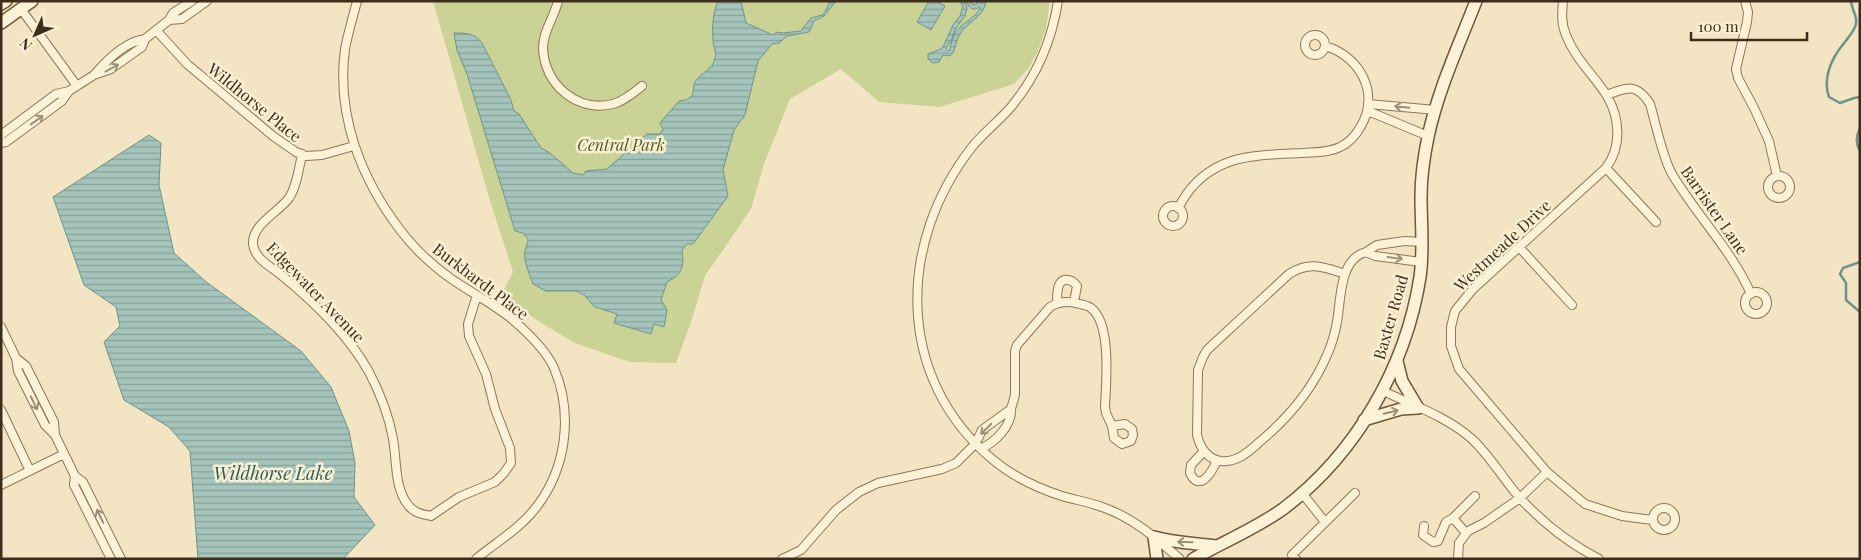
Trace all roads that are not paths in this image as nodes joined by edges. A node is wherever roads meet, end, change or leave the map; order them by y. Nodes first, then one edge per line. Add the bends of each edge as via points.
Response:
1 (6, 1) edge
2 (32, 1) edge
3 (192, 1) edge
4 (207, 1) edge
5 (357, 1) edge
6 (558, 1) edge
7 (1058, 1) edge
8 (1476, 1) edge
9 (1563, 1) edge
10 (1745, 1) edge
11 (1, 4) edge
12 (18, 5) edge
13 (169, 20) junction
14 (1, 23) edge
15 (156, 30) junction
16 (1325, 46) dead end
17 (77, 86) junction
18 (642, 86) dead end
19 (69, 91) junction
20 (1606, 95) junction
21 (1368, 107) junction
22 (1436, 110) junction
23 (1, 135) edge
24 (1428, 136) junction
25 (1, 143) edge
26 (354, 146) junction
27 (302, 154) junction
28 (1606, 168) junction
29 (1777, 176) dead end
30 (1178, 208) dead end
31 (1656, 222) dead end
32 (1422, 242) junction
33 (1519, 248) junction
34 (1366, 252) junction
35 (1421, 262) junction
36 (1345, 274) junction
37 (1751, 294) dead end
38 (477, 295) junction
39 (1074, 302) junction
40 (1057, 303) junction
41 (1572, 305) dead end
42 (1, 327) edge
43 (1397, 361) junction
44 (1381, 390) junction
45 (1418, 408) junction
46 (1011, 409) junction
47 (1, 410) edge
48 (1364, 420) junction
49 (1112, 426) dead end
50 (979, 445) junction
51 (1204, 451) junction
52 (64, 454) junction
53 (1217, 460) junction
54 (30, 471) junction
55 (1547, 472) junction
56 (75, 476) junction
57 (1, 485) edge
58 (1302, 493) junction
59 (1354, 493) dead end
60 (1475, 496) dead end
61 (1520, 498) junction
62 (1453, 518) junction
63 (1652, 520) dead end
64 (1325, 522) junction
65 (1424, 526) dead end
66 (1466, 533) junction
67 (1154, 537) junction
68 (1216, 546) junction
69 (111, 559) edge
70 (121, 559) edge
71 (476, 559) edge
72 (782, 559) edge
73 (1157, 559) edge
74 (1180, 559) edge
75 (1194, 559) edge
76 (1296, 559) edge
77 (1458, 559) edge
78 (1599, 559) edge

1 - 11 main road
2 - 12 main road
3 - 13 street via 173,13
4 - 13 street via 182,18
5 - 26 street, Burkhardt Place via 345,48 343,75 345,107
6 - 18 street via 543,47 544,62 561,90 574,100 601,106 615,104
7 - 50 street via 1055,20 1037,69 1011,107 972,147 949,183 936,205 920,258 916,295 924,356 944,401
8 - 22 main road, Baxter Road
9 - 20 street, Westmeade Drive via 1565,34 1573,51
10 - 29 street via 1747,22 1736,69 1769,141
12 - 14 main road
12 - 17 street
13 - 15 street
15 - 17 street via 136,40
15 - 27 street, Wildhorse Place via 186,64 273,136
16 - 21 street via 1336,50 1358,68 1366,84
17 - 19 street
19 - 23 street via 56,94
25 -> 19 street via 62,101
20 - 28 street, Westmeade Drive via 1618,133 1614,158
20 - 37 street, Barrister Lane via 1633,88 1646,97 1671,172 1740,271
22 -> 21 street
21 - 24 street
21 - 30 street via 1358,131 1339,148 1246,156 1230,161 1205,175
22 - 24 main road, Baxter Road
24 - 32 main road, Baxter Road via 1421,196
26 - 27 street, Wildhorse Place via 322,155
26 - 38 street, Burkhardt Place via 372,187 402,232 425,257
27 - 38 street, Edgewater Avenue via 290,196 258,230 254,250 259,258 290,282 353,348 386,411 404,499 415,512 431,516 459,496 496,482 510,463 510,448 486,374 469,336 468,324
28 - 31 street
28 - 33 street, Westmeade Drive
32 - 34 street via 1377,245
32 - 35 main road, Baxter Road
33 - 41 street
33 - 55 street, Westmeade Drive via 1462,300 1453,319 1451,346 1459,369
34 -> 35 street
34 - 36 street via 1351,263
35 - 43 main road, Baxter Road via 1413,308
36 - 51 street via 1313,266 1298,268 1207,350 1198,370 1197,435
36 - 53 street via 1333,338 1304,397 1279,425 1244,455 1235,460
38 - 71 street, Burkhardt Place via 512,319 536,341 554,367 561,388 565,421 563,453 543,498 514,530
39 - 40 street
39 - 40 street via 1077,286 1067,280 1058,287
39 - 49 street via 1091,308 1101,323 1106,350 1105,407
40 - 46 street via 1017,344 1015,395
42 - 52 street via 44,426 54,435
43 - 44 main road, Baxter Road
43 - 45 main road via 1402,381
44 - 45 street
44 - 48 main road, Baxter Road
48 -> 45 main road
45 - 61 street via 1447,420 1471,439 1492,460
46 -> 50 street via 982,430
46 - 50 street via 1009,420 998,437 992,443
47 - 54 street
48 - 58 main road, Baxter Road via 1337,458
50 - 67 street via 1006,469 1043,489 1104,507
50 - 72 street via 942,470 878,483 859,492 843,504 801,550
51 - 53 street
51 - 53 street via 1191,465 1190,473 1195,479 1206,479
52 - 54 street
52 - 56 street
54 - 57 street
55 - 61 street
55 - 63 street, Westmeade Drive via 1585,504 1622,516
56 - 69 street via 74,485
70 -> 56 street via 83,482
58 - 64 street
58 - 68 main road, Baxter Road via 1265,521
59 - 64 street
60 - 62 street
61 - 66 street
61 - 78 street via 1554,530
62 - 65 street via 1446,522 1438,541 1433,542 1423,535
62 - 66 street
64 - 76 street via 1292,555
66 - 77 street via 1459,543
68 -> 67 main road via 1171,542
67 - 73 main road
67 - 74 street
68 - 75 main road, Baxter Road

